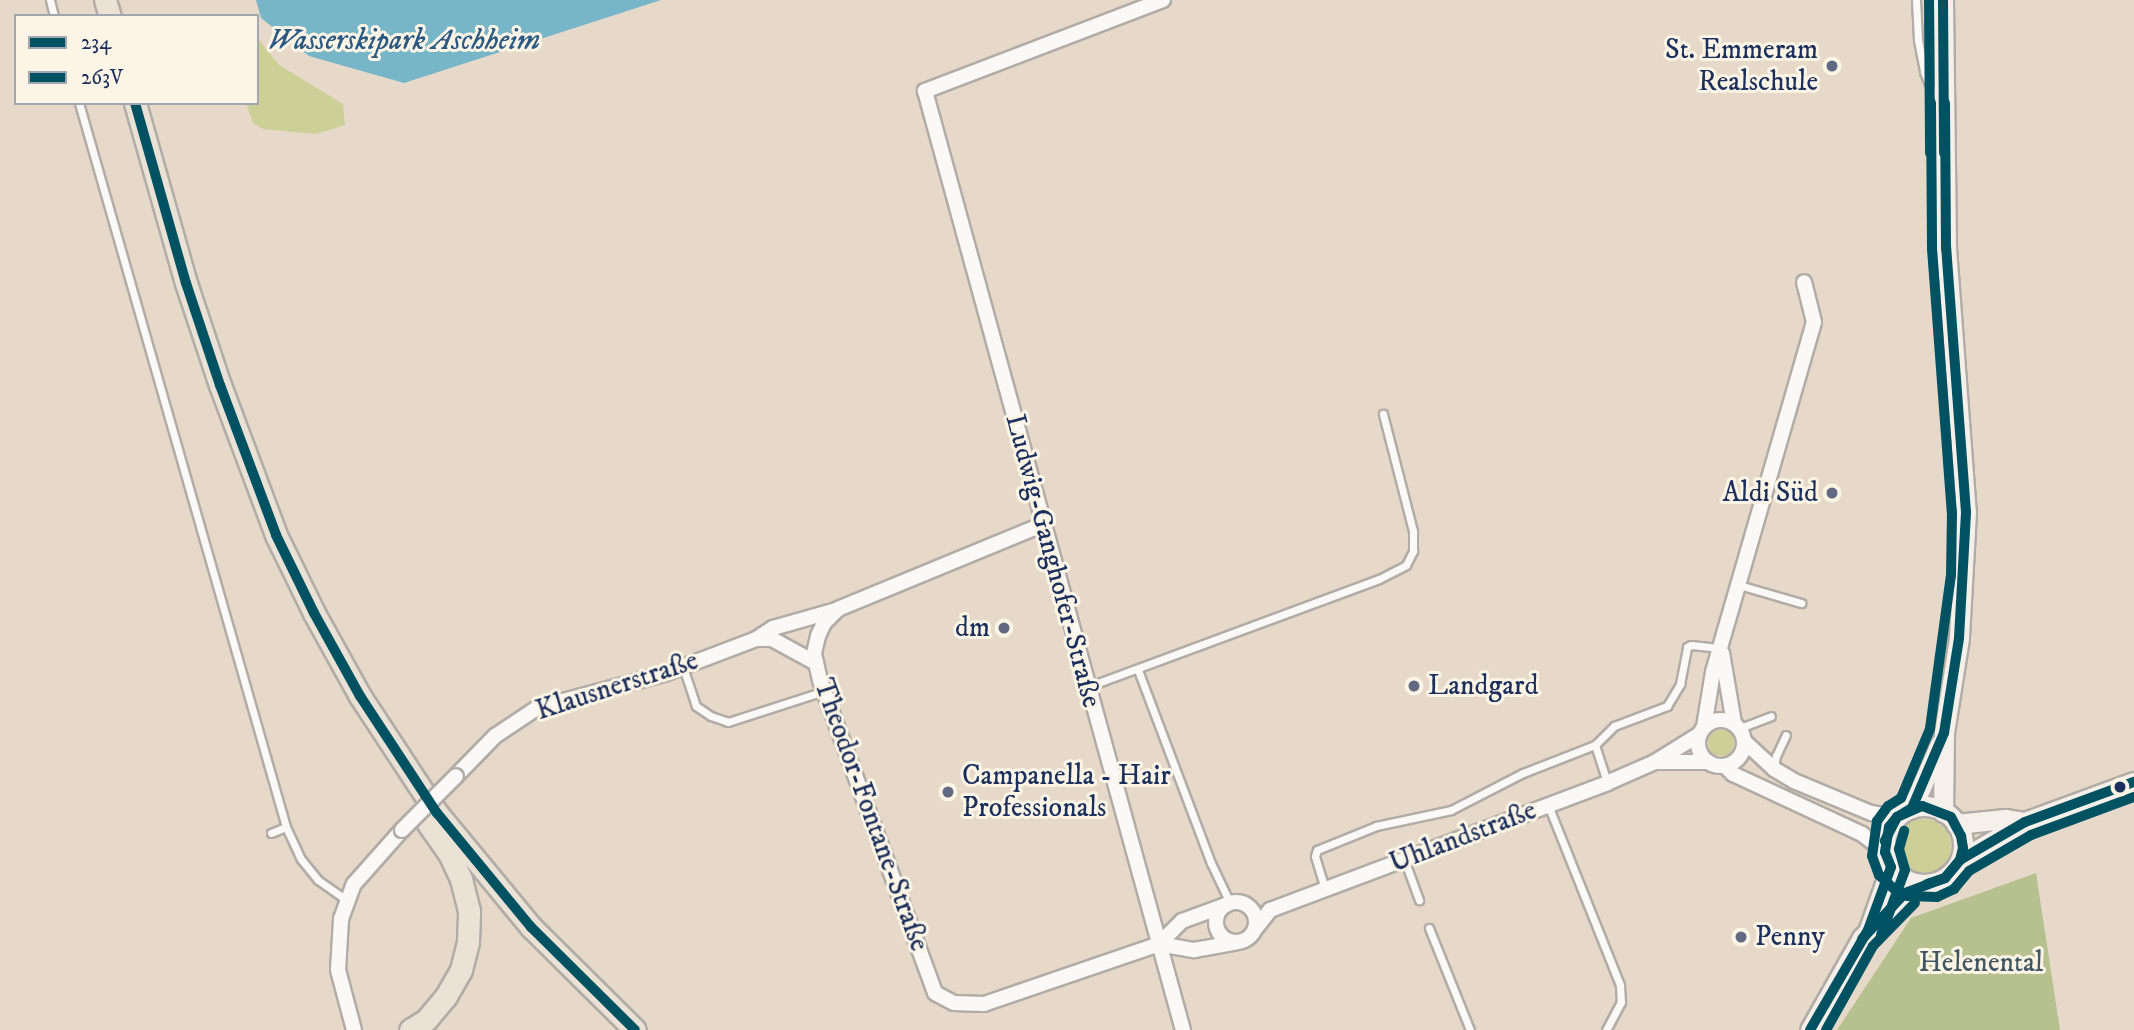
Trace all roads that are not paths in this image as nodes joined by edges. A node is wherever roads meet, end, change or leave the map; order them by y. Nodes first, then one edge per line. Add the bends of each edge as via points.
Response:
1 (1163, 0) edge
2 (1916, 0) edge
3 (1943, 0) edge
4 (1945, 103) junction
5 (80, 105) edge
6 (136, 105) edge
7 (1804, 282) dead end
8 (1383, 414) dead end
9 (1044, 524) junction
10 (1739, 585) junction
11 (1801, 603) dead end
12 (838, 609) junction
13 (755, 639) junction
14 (1722, 648) junction
15 (816, 663) junction
16 (682, 666) junction
17 (1138, 670) junction
18 (1087, 687) junction
19 (824, 691) junction
20 (1771, 716) dead end
21 (1702, 730) junction
22 (382, 731) junction
23 (1739, 731) junction
24 (1944, 733) junction
25 (1786, 735) dead end
26 (1595, 746) junction
27 (1655, 762) junction
28 (1708, 762) junction
29 (1725, 766) junction
30 (1774, 769) junction
31 (2134, 782) edge
32 (1607, 783) junction
33 (1548, 805) junction
34 (1904, 813) junction
35 (1950, 818) junction
36 (2025, 822) junction
37 (286, 827) junction
38 (271, 833) dead end
39 (1404, 859) junction
40 (1888, 859) junction
41 (1960, 860) junction
42 (1922, 884) junction
43 (1325, 889) junction
44 (347, 900) junction
45 (1419, 900) dead end
46 (1233, 903) junction
47 (1270, 910) junction
48 (1256, 928) junction
49 (1429, 928) dead end
50 (1868, 930) junction
51 (1236, 942) junction
52 (1159, 944) junction
53 (354, 1030) edge
54 (410, 1030) edge
55 (635, 1030) edge
56 (1183, 1030) edge
57 (1470, 1030) edge
58 (1606, 1030) edge
59 (1810, 1030) edge

1 - 9 street, Ludwig-Ganghofer-Straße via 925,91
2 - 4 lane via 1924,72 1932,91
3 - 4 street
4 - 24 street via 1946,248 1966,512 1959,638
5 - 37 lane
6 - 22 main road via 186,283 252,477 314,613
7 - 10 street via 1814,322
8 - 17 lane via 1413,531 1413,551 1406,565
9 - 12 street, Klausnerstraße
9 - 18 street, Ludwig-Ganghofer-Straße
10 - 11 lane
10 - 14 street
12 - 13 street, Klausnerstraße via 773,628
12 - 15 street, Theodor-Fontane-Straße via 818,636
13 - 15 street via 772,639
13 - 16 street, Klausnerstraße
14 - 21 street
14 - 23 street
14 - 26 lane via 1687,647 1680,684 1667,706 1614,726
15 - 19 street, Theodor-Fontane-Straße
16 - 19 lane via 696,706 728,722
16 - 44 street, Klausnerstraße, bridge via 623,687 537,708 495,736 373,859
17 - 18 lane
17 - 46 lane via 1211,863
18 - 52 street, Ludwig-Ganghofer-Straße
19 - 52 street, Theodor-Fontane-Straße via 935,993 954,1003 984,1004
20 - 23 lane
21 - 23 street, Uhlandstraße via 1718,719
21 - 27 street, Uhlandstraße
21 - 28 street via 1699,749
22 - 54 main road via 390,768 450,855 469,911 461,970 426,1020
22 - 55 main road via 481,870 530,927
23 - 29 street via 1740,757
23 - 30 street
24 - 34 street
24 - 35 street
25 - 30 lane
26 - 32 lane
26 - 43 lane via 1523,773 1451,810 1376,826 1317,850
27 - 28 street, Uhlandstraße
27 - 32 street, Uhlandstraße
28 - 29 street, Uhlandstraße
29 - 40 street, Uhlandstraße via 1733,774 1862,834
30 - 34 street via 1871,813
31 - 36 street
32 - 33 street, Uhlandstraße
33 - 39 street, Uhlandstraße
33 - 58 lane via 1620,985 1621,1002
34 - 35 street via 1922,806
34 - 40 street via 1885,839
35 - 36 street
35 - 41 street via 1963,848
36 - 41 street
37 - 38 lane
37 - 44 lane via 301,859 318,880
39 - 43 street, Uhlandstraße
39 - 45 lane
40 - 42 street via 1910,882
40 - 50 street
41 - 42 street via 1945,878
42 - 50 street via 1905,893
43 - 47 street, Uhlandstraße
44 - 53 street via 338,970
46 - 47 street
46 - 48 street via 1255,914
46 - 51 street via 1217,917 1217,928 1226,940
46 - 52 street via 1182,921
47 - 48 street
48 - 51 street via 1248,939
49 - 57 lane
50 - 59 street
51 - 52 street via 1194,950
52 - 56 street, Ludwig-Ganghofer-Straße

